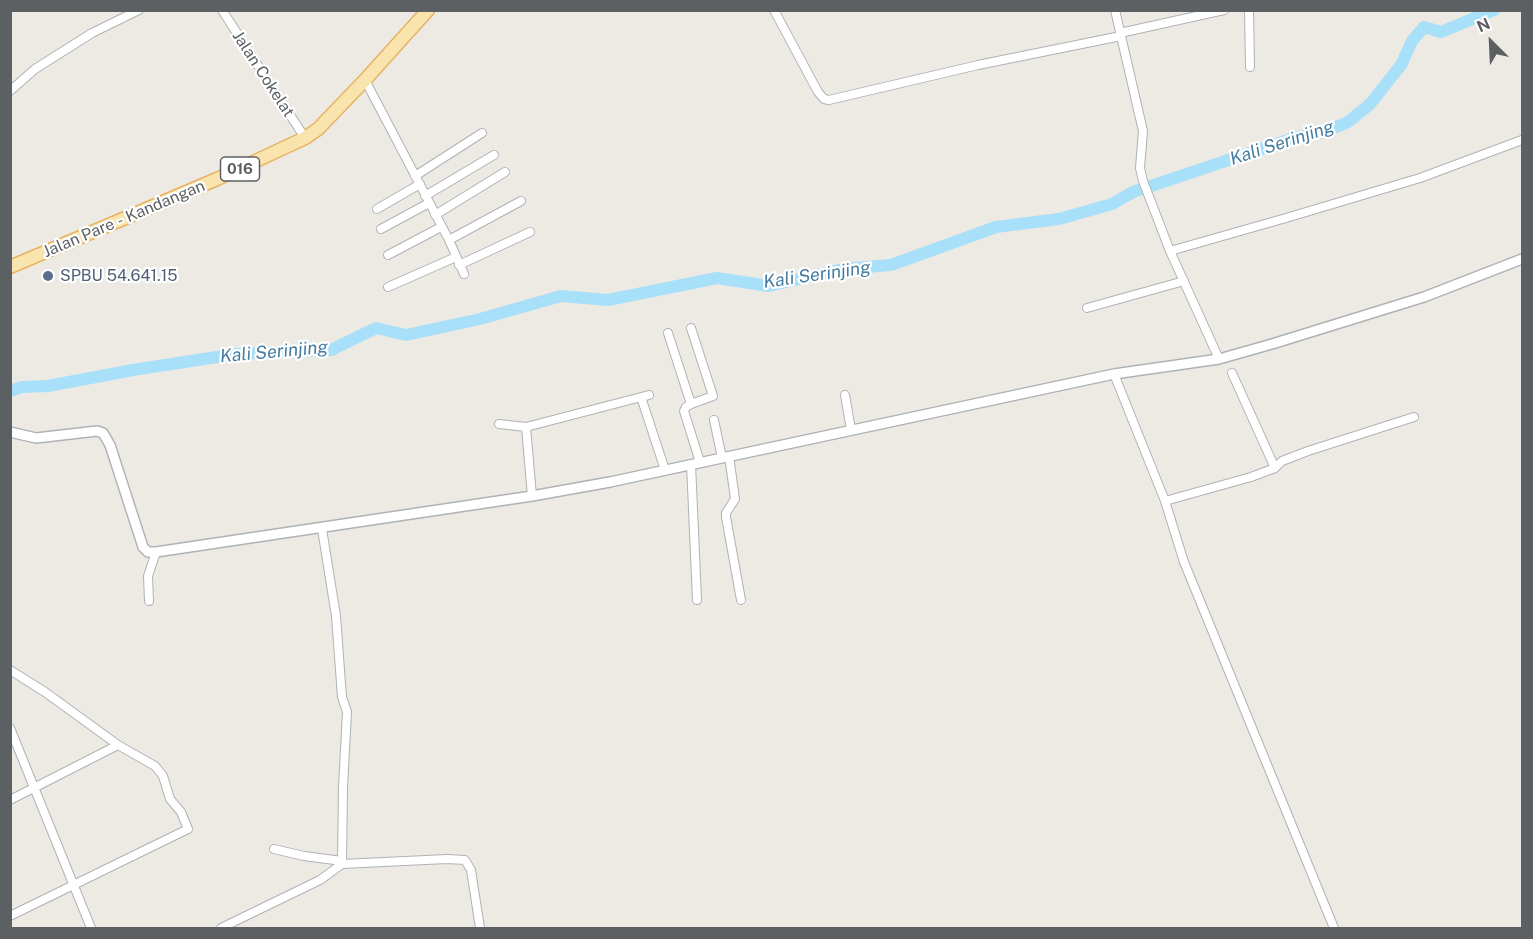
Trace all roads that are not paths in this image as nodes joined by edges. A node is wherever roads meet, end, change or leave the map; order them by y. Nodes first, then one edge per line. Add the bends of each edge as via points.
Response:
1 (139, 10) edge
2 (222, 10) edge
3 (428, 10) edge
4 (774, 10) edge
5 (1114, 10) edge
6 (1224, 10) edge
7 (1249, 10) edge
8 (1120, 34) junction
9 (1250, 67) dead end
10 (365, 81) junction
11 (10, 91) edge
12 (482, 133) dead end
13 (305, 138) junction
14 (1522, 140) edge
15 (494, 155) dead end
16 (505, 172) dead end
17 (415, 176) junction
18 (420, 184) junction
19 (427, 199) junction
20 (521, 201) dead end
21 (377, 209) dead end
22 (435, 214) junction
23 (441, 227) junction
24 (381, 229) dead end
25 (530, 232) dead end
26 (449, 240) junction
27 (1170, 250) junction
28 (388, 255) dead end
29 (1522, 259) edge
30 (458, 261) junction
31 (10, 267) edge
32 (464, 274) dead end
33 (1184, 281) junction
34 (388, 286) dead end
35 (1087, 308) dead end
36 (691, 328) dead end
37 (668, 333) dead end
38 (1220, 359) junction
39 (1232, 373) dead end
40 (1114, 374) junction
41 (845, 395) dead end
42 (691, 404) junction
43 (1414, 417) dead end
44 (714, 420) dead end
45 (499, 424) dead end
46 (526, 427) junction
47 (852, 430) junction
48 (10, 432) edge
49 (725, 457) junction
50 (695, 463) junction
51 (1275, 468) junction
52 (664, 470) junction
53 (532, 496) junction
54 (1165, 501) junction
55 (322, 529) junction
56 (156, 552) junction
57 (697, 600) dead end
58 (741, 600) dead end
59 (149, 601) dead end
60 (10, 670) edge
61 (10, 728) edge
62 (118, 744) junction
63 (34, 789) junction
64 (10, 800) edge
65 (274, 849) dead end
66 (342, 862) junction
67 (73, 884) junction
68 (10, 916) edge
69 (91, 928) edge
70 (221, 928) edge
71 (480, 928) edge
72 (1334, 928) edge

1 - 11 street via 92,33 35,69
2 - 13 street, Jalan Cokelat
3 - 10 main road, Jalan Pare - Kandangan / 016
4 - 8 street via 818,92 829,100
5 - 8 street
6 - 8 street
7 - 9 street
8 - 27 street via 1143,131 1143,181
10 - 13 main road, Jalan Pare - Kandangan / 016
10 - 17 street
12 - 17 street
13 - 31 main road, Jalan Pare - Kandangan / 016
14 - 27 street via 1420,178
15 - 19 street
16 - 22 street
17 - 18 street
18 - 19 street
18 - 21 street
19 - 22 street
19 - 24 street
20 - 26 street
22 - 23 street
23 - 26 street
23 - 28 street
25 - 30 street
26 - 30 street
27 - 33 street
29 - 38 street via 1424,297
30 - 32 street
30 - 34 street
33 - 35 street
33 - 38 street
36 - 42 street via 713,396
37 - 42 street
38 - 40 street
39 - 51 street
40 - 47 street
40 - 54 street
41 - 47 street
42 - 50 street via 684,411
43 - 51 street via 1308,451 1282,461
44 - 49 street
45 - 46 street
46 - 52 street via 645,396
46 - 53 street
47 - 49 street
48 - 56 street via 36,438 103,433 143,547
49 - 50 street
49 - 58 street via 735,499 726,517
50 - 52 street
50 - 57 street
51 - 54 street
52 - 53 street
53 - 55 street
54 - 72 street via 1184,562
55 - 56 street
55 - 66 street via 347,712
56 - 59 street via 148,576
60 - 62 street
61 - 63 street
62 - 63 street
62 - 67 street via 158,769 188,829
63 - 64 street
63 - 67 street
65 - 66 street
66 - 70 street via 320,880
66 - 71 street via 465,860 471,870
67 - 68 street
67 - 69 street

